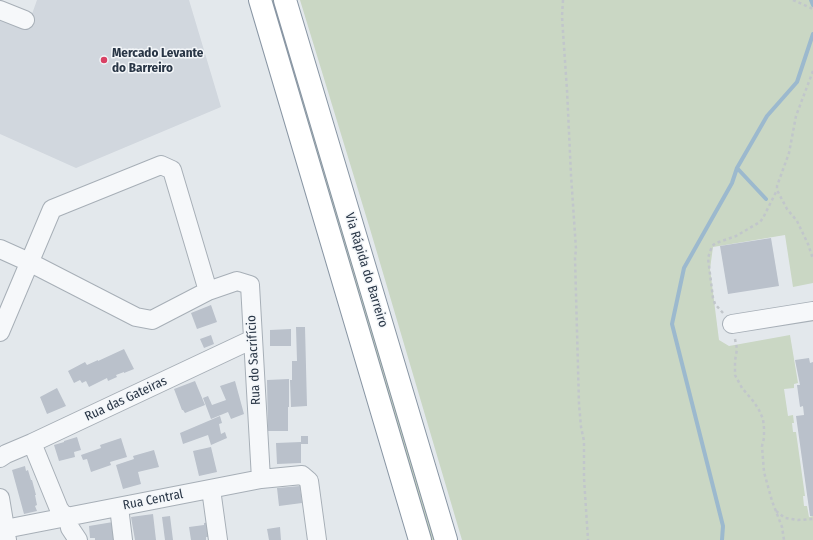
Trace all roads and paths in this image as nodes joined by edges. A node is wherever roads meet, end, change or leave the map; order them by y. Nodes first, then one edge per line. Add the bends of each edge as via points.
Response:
1 (260, 0) edge
2 (285, 0) edge
3 (563, 0) edge
4 (793, 0) edge
5 (0, 10) edge
6 (813, 10) edge
7 (25, 20) dead end
8 (813, 71) edge
9 (777, 190) junction
10 (0, 249) edge
11 (813, 259) edge
12 (29, 262) junction
13 (208, 291) junction
14 (813, 311) edge
15 (732, 324) junction
16 (0, 332) edge
17 (253, 339) junction
18 (32, 443) junction
19 (0, 458) edge
20 (261, 479) junction
21 (210, 489) junction
22 (0, 498) edge
23 (119, 507) junction
24 (775, 510) junction
25 (68, 517) junction
26 (813, 519) edge
27 (6, 535) edge
28 (78, 540) edge
29 (123, 540) edge
30 (218, 540) edge
31 (317, 540) edge
32 (420, 540) edge
33 (446, 540) edge
34 (588, 540) edge
35 (784, 540) edge

1 - 32 highway, Via Rápida do Barreiro
2 - 33 highway, Via Rápida do Barreiro
3 - 34 path
4 - 6 path
5 - 7 street
8 - 9 path via 796,116 789,153
9 - 11 path via 797,221
9 - 15 path via 760,222 736,236 716,243 710,250 708,258 712,298
10 - 12 street
12 - 13 street via 136,317 152,320
12 - 13 street via 52,209 161,165 172,170
12 - 16 street
13 - 17 street, Rua do Sacrifício via 237,281 250,285
14 - 15 street
15 - 24 path via 737,349 735,374 742,388 757,406 762,419 764,472
17 - 18 street, Rua das Gateiras
17 - 20 street, Rua do Sacrifício
18 - 19 street, Rua das Gateiras
18 - 25 street via 59,509
20 - 21 street, Rua Central
20 - 31 street, Rua Central via 302,475 309,481
21 - 23 street, Rua Central
21 - 30 street
22 - 27 street
23 - 25 street, Rua Central
23 - 29 street
24 - 26 path via 784,518
24 - 35 path
25 - 27 street, Rua Central
25 - 28 street via 70,528

